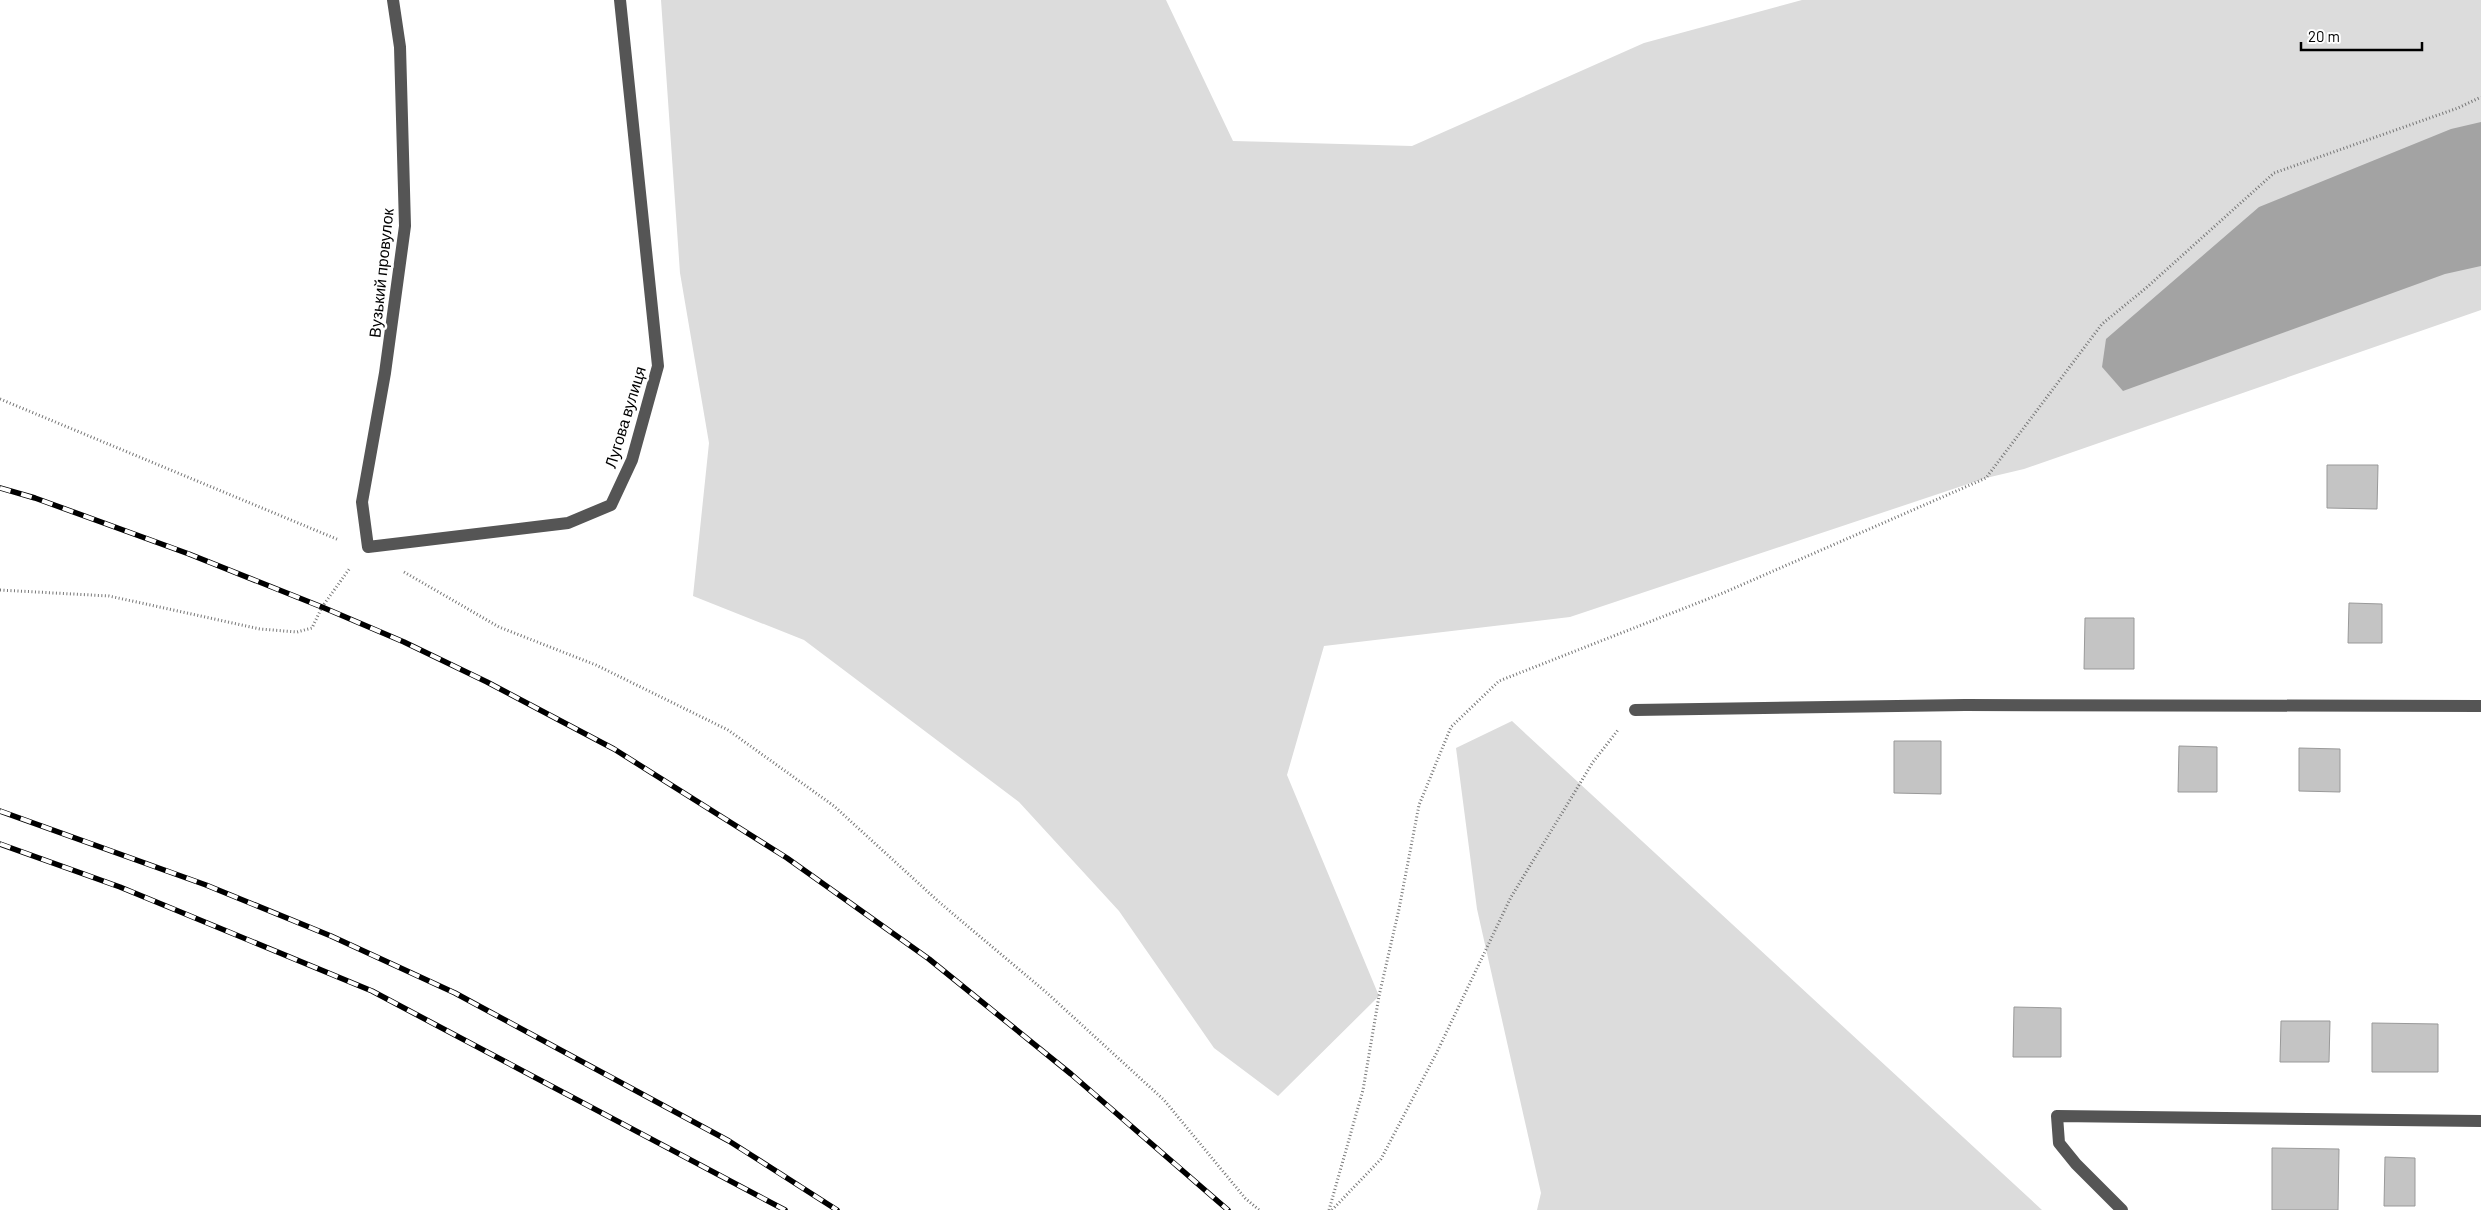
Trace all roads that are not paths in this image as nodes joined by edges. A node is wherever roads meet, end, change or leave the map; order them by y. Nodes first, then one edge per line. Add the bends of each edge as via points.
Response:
1 (393, 0) edge
2 (620, 0) edge
3 (368, 547) joint
4 (2481, 706) edge
5 (1635, 710) road end
6 (2481, 1121) edge
7 (2122, 1210) edge

1 - 3 street, Вузький провулок via 400,48 405,226 385,373 362,502
2 - 3 street, Лугова вулиця via 658,366 632,460 611,506 568,523
4 - 5 street via 1965,705
6 - 7 street via 2057,1116 2059,1143

